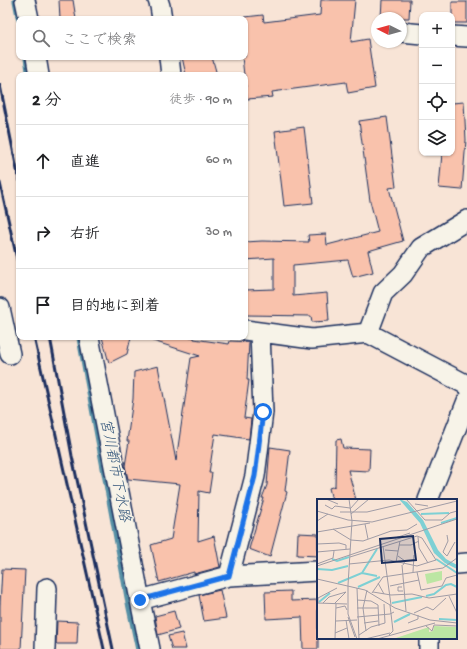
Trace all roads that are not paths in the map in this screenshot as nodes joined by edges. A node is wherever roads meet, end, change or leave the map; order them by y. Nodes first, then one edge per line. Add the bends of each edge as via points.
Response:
1 (25, 0) edge
2 (158, 0) edge
3 (28, 16) edge
4 (162, 16) edge
5 (407, 33) edge
6 (419, 34) edge
7 (455, 36) edge
8 (467, 38) edge
9 (36, 60) edge
10 (169, 60) edge
11 (38, 72) edge
12 (171, 72) edge
13 (467, 220) edge
14 (0, 308) edge
15 (252, 331) edge
16 (368, 333) junction
17 (90, 340) edge
18 (10, 354) dead end
19 (467, 385) edge
20 (467, 400) edge
21 (428, 499) edge
22 (467, 563) edge
23 (457, 564) edge
24 (317, 571) edge
25 (229, 576) junction
26 (47, 588) dead end
27 (140, 600) junction
28 (45, 649) edge
29 (150, 649) edge

1 - 3 street
2 - 4 street
5 - 6 street
7 - 8 street
9 - 11 street
10 - 12 street
13 - 16 street via 421,248 403,274 383,292
14 - 18 street
15 - 16 street via 312,339
15 - 25 street via 263,412 255,476
16 - 19 street
17 - 27 street
20 - 21 street
22 - 23 street
24 - 25 street
25 - 27 street
26 - 28 street
27 - 29 street

